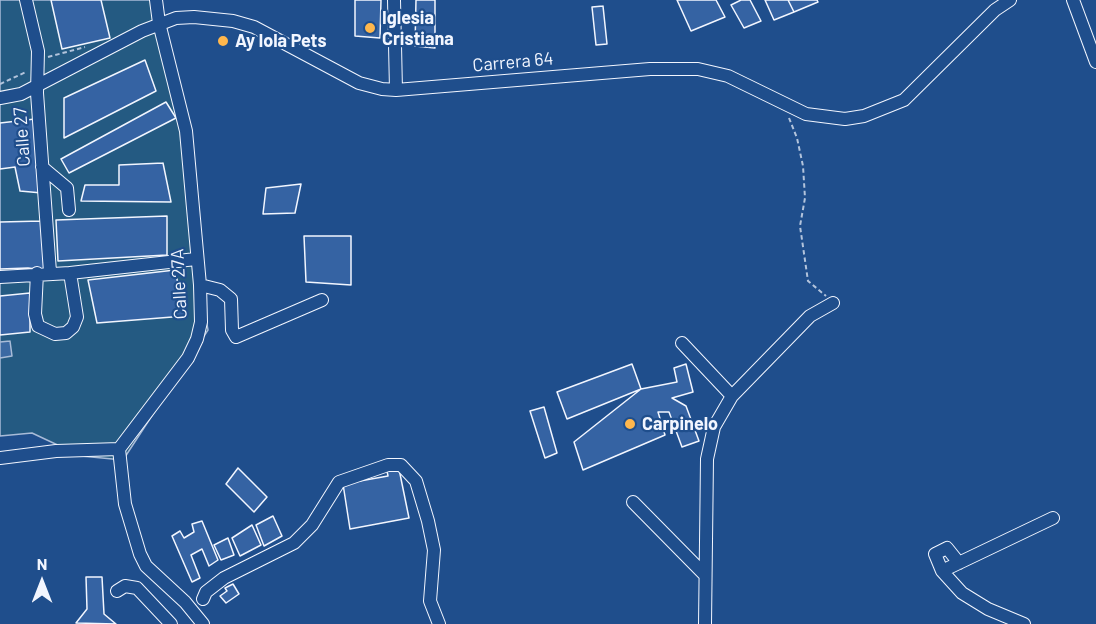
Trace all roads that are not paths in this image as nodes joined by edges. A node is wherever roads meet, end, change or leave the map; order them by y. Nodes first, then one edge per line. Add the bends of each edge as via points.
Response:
1 (26, 0) edge
2 (156, 0) edge
3 (394, 0) edge
4 (1010, 0) edge
5 (1073, 0) edge
6 (159, 23) junction
7 (1096, 62) edge
8 (38, 85) junction
9 (396, 90) junction
10 (0, 98) edge
11 (42, 167) junction
12 (69, 210) dead end
13 (196, 259) junction
14 (50, 272) junction
15 (37, 273) junction
16 (70, 273) junction
17 (0, 277) edge
18 (200, 285) junction
19 (322, 300) dead end
20 (833, 303) road end
21 (682, 343) dead end
22 (732, 396) junction
23 (119, 449) junction
24 (0, 458) edge
25 (633, 502) dead end
26 (1053, 518) dead end
27 (959, 563) junction
28 (942, 572) junction
29 (705, 575) junction
30 (117, 591) dead end
31 (203, 599) dead end
32 (171, 624) edge
33 (203, 624) edge
34 (439, 624) edge
35 (705, 624) edge
36 (1024, 624) edge

1 - 8 street, Calle 27 via 38,62
2 - 6 street, Calle 27A
3 - 9 street
4 - 9 street, Carrera 64 via 904,99 864,117 806,114 728,76 698,69 669,68
5 - 7 street
6 - 8 street, Carrera 64
6 - 9 street, Carrera 64 via 194,17 233,21 254,27 359,83
6 - 13 street, Calle 27A via 186,131
8 - 10 street, Carrera 64 via 21,94
8 - 11 street, Calle 27
11 - 12 street via 67,188
11 - 14 street, Calle 27
13 - 16 street
13 - 18 street, Calle 27A
14 - 15 street
14 - 16 street
15 - 16 street via 38,326 55,334 66,333 77,317
15 - 17 street
18 - 19 street via 220,290 231,299 232,330 236,337
18 - 23 street, Calle 27A via 201,322 188,358
20 - 22 street via 810,316
21 - 22 street
22 - 29 street via 714,428 707,459
23 - 24 street
23 - 33 street via 125,504 143,560
25 - 29 street
26 - 27 street
27 - 28 street
27 - 28 street via 951,551 943,548 935,554
28 - 36 street via 962,593
29 - 35 street
30 - 32 street via 125,586 137,588
31 - 34 street via 224,578 294,543 312,525 339,482 388,465 401,465 416,481 428,520 434,550 430,601

